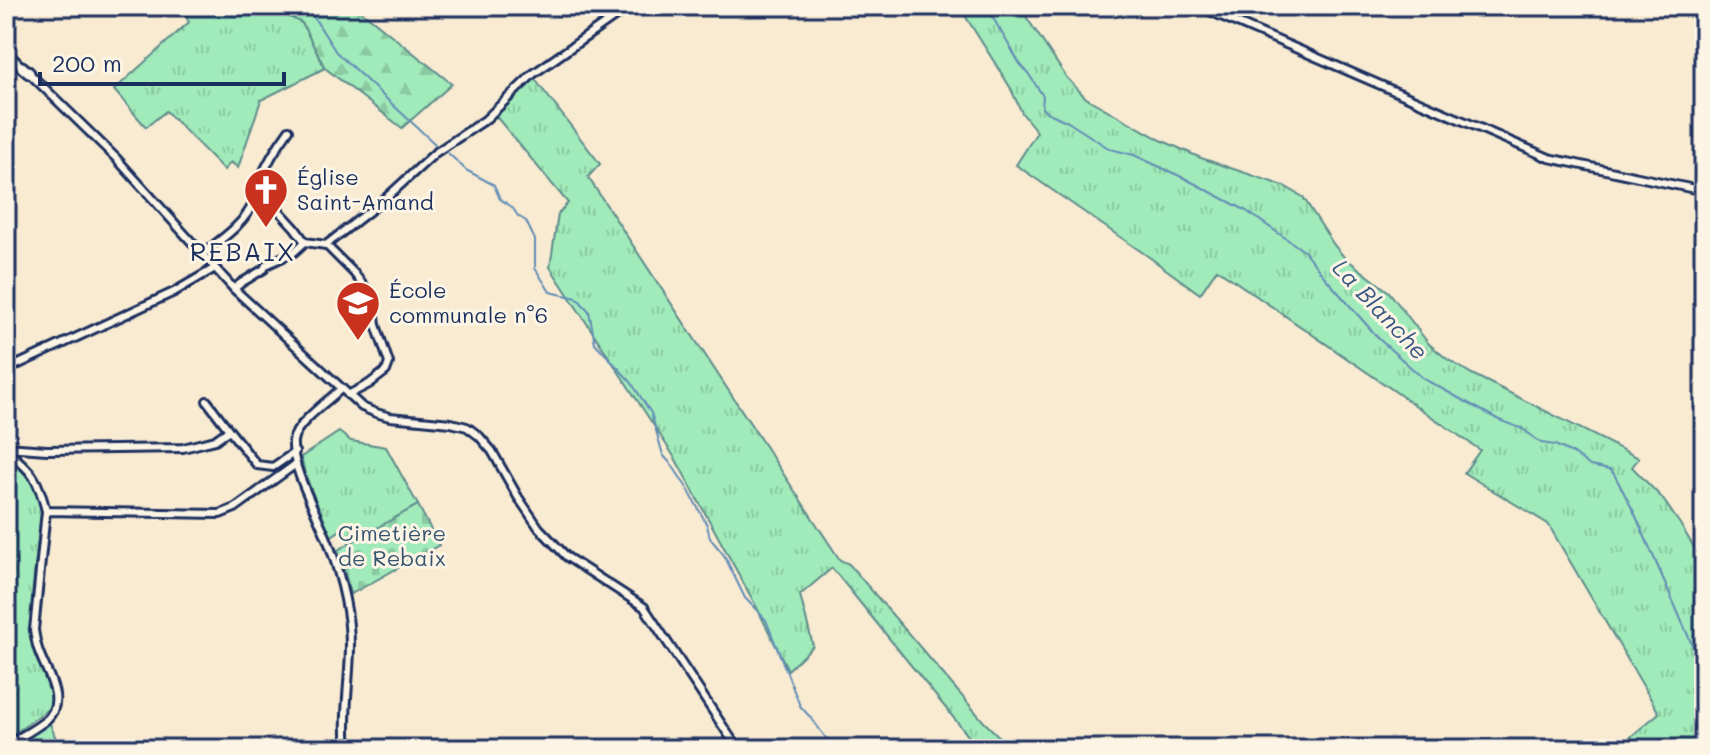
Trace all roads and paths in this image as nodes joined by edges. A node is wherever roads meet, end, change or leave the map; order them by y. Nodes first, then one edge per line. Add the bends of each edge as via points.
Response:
1 (630, 6) edge
2 (1198, 6) edge
3 (6, 51) edge
4 (289, 130) dead end
5 (1704, 191) edge
6 (257, 193) junction
7 (305, 242) junction
8 (326, 245) junction
9 (202, 254) junction
10 (215, 268) junction
11 (234, 289) junction
12 (6, 370) edge
13 (342, 388) junction
14 (348, 395) junction
15 (207, 401) dead end
16 (229, 430) junction
17 (6, 448) edge
18 (295, 452) junction
19 (296, 464) junction
20 (46, 511) junction
21 (6, 745) edge
22 (347, 749) edge
23 (738, 749) edge

1 - 8 street via 533,74 485,120 435,153
2 - 5 street via 1549,158
3 - 9 street via 116,158
4 - 6 street
6 - 7 street via 270,199
6 - 9 street via 235,229
7 - 8 street
7 - 11 street
8 - 14 street via 373,298 389,363 386,371
9 - 10 street
10 - 11 street
10 - 12 street
11 - 13 street
13 - 14 street
13 - 18 street via 296,431
14 - 23 street via 376,413 451,423 479,436 539,528 567,557 644,607
15 - 16 street
16 - 17 street via 215,440 183,448
16 - 18 street via 257,465 273,467
17 - 20 street via 36,480
18 - 19 street
19 - 20 street via 220,514
19 - 22 street via 345,596 350,645
20 - 21 street via 34,630 55,689 55,707 46,720

